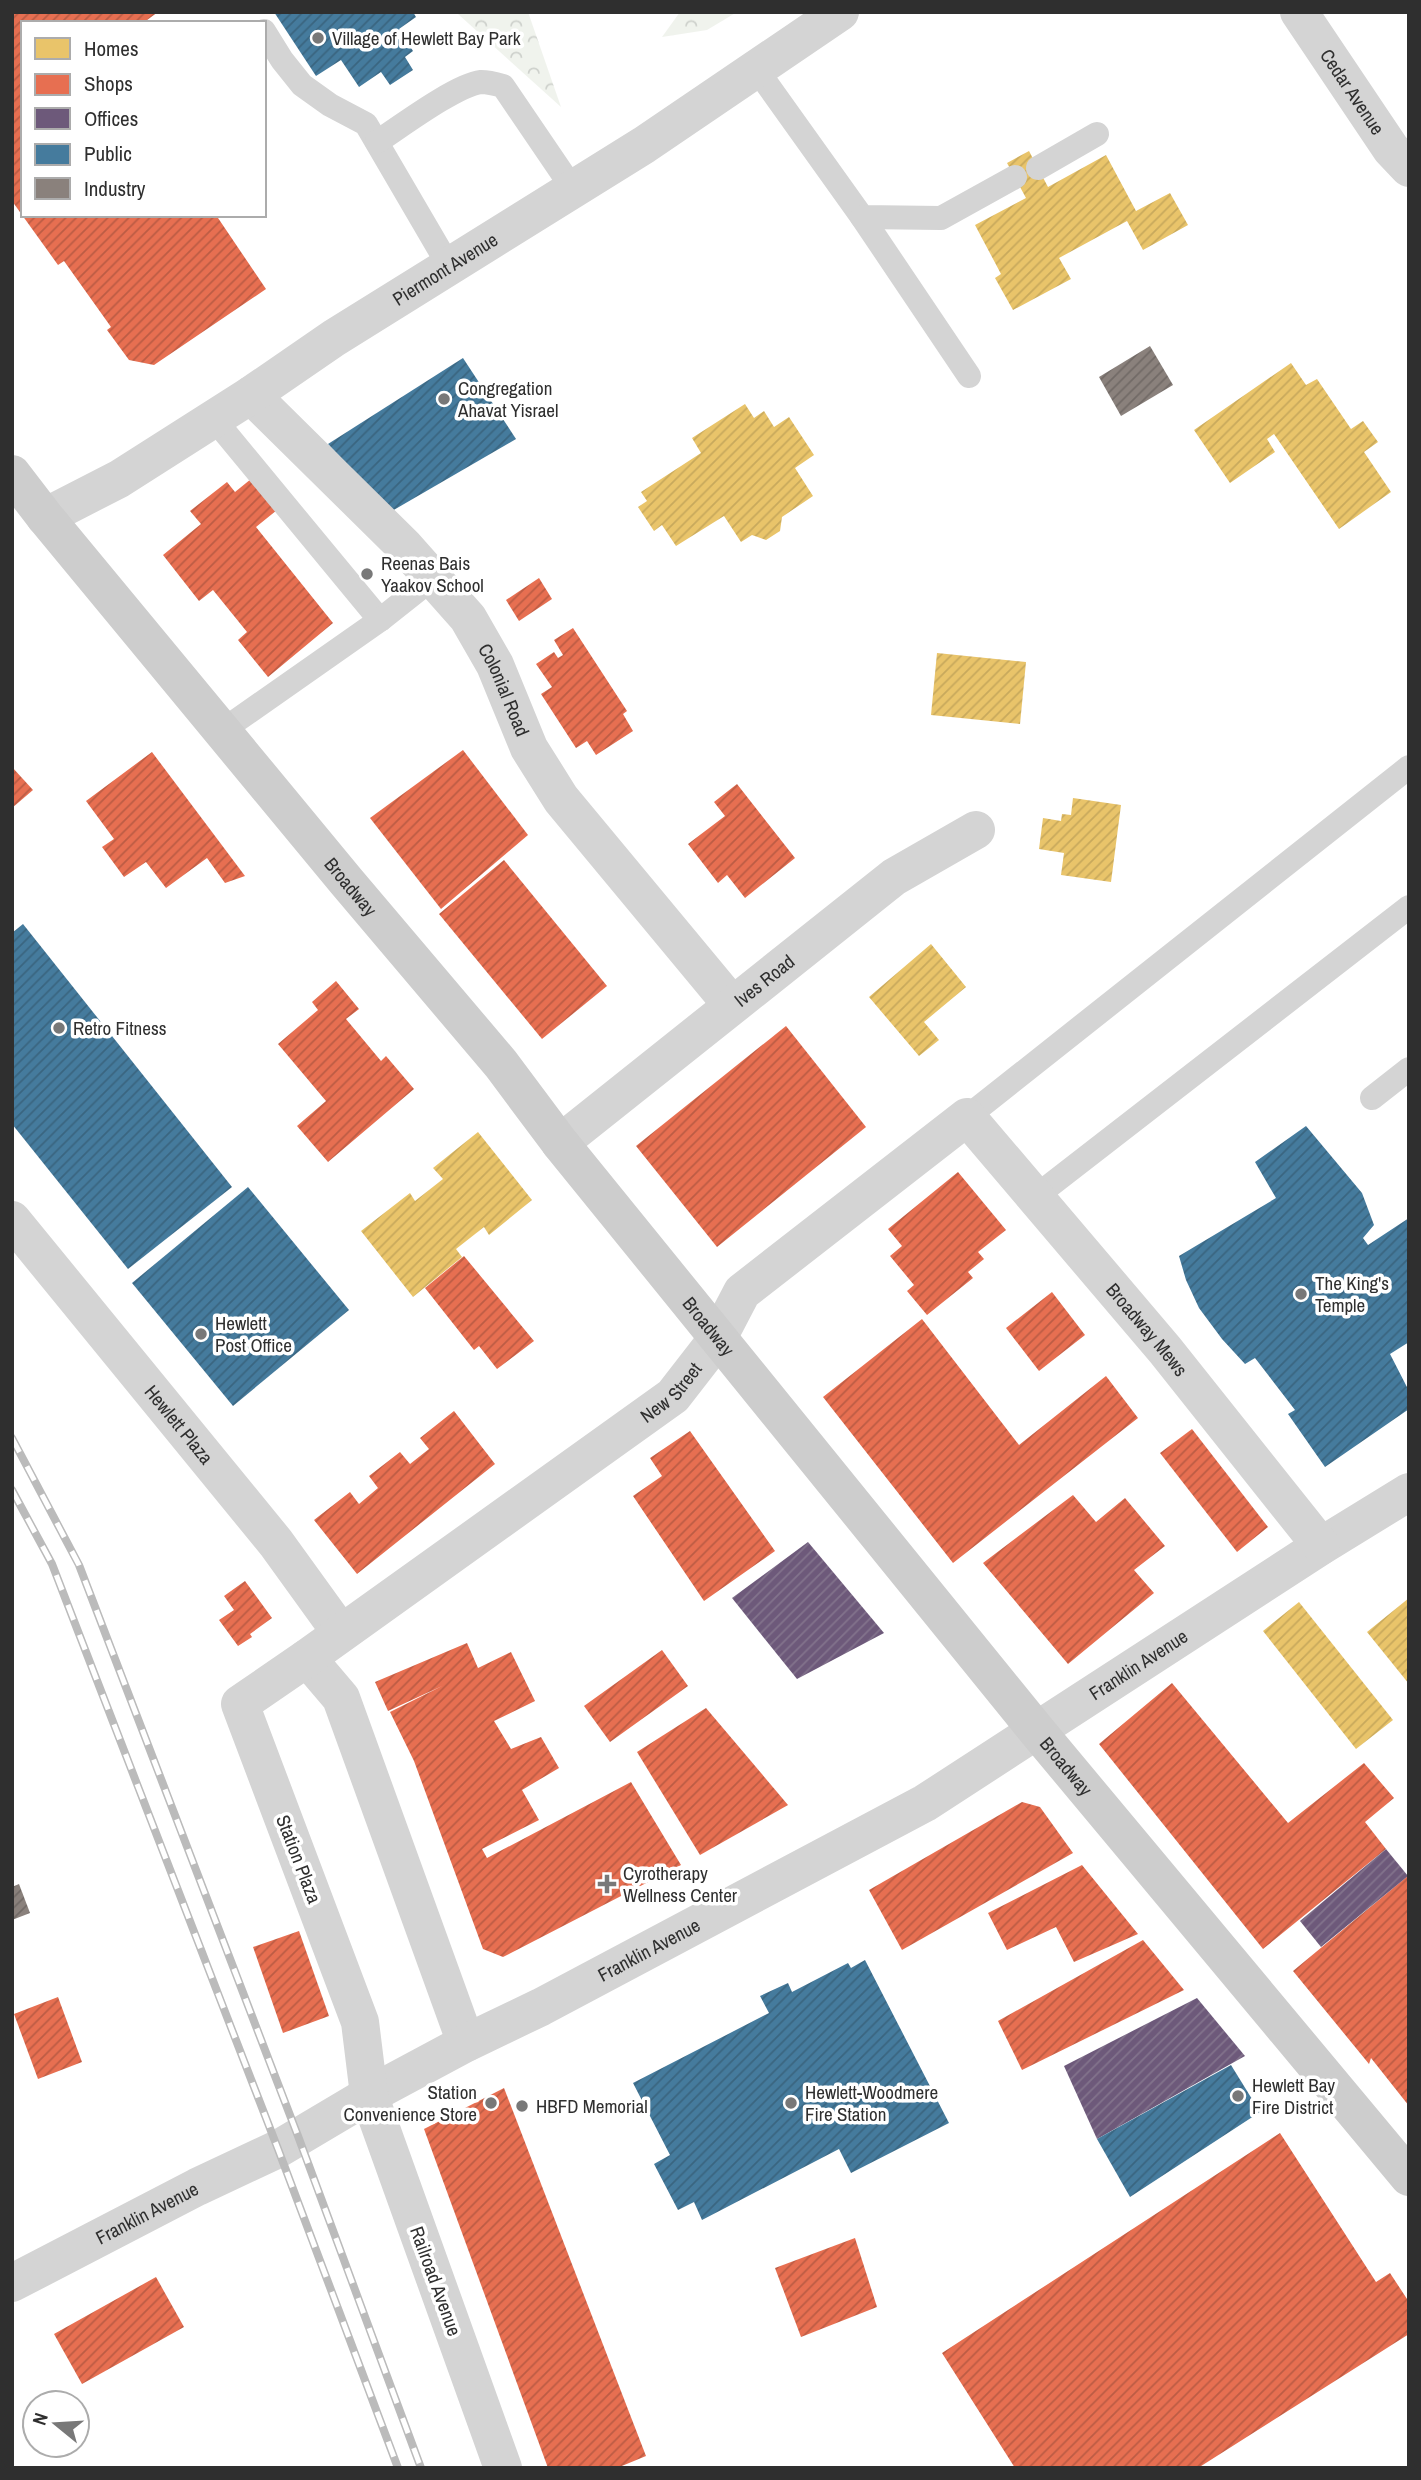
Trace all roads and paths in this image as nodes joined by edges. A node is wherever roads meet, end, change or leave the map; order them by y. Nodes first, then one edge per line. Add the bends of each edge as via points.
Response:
1 (840, 12) edge
2 (1299, 12) edge
3 (266, 34) edge
4 (757, 70) junction
5 (1097, 134) dead end
6 (377, 142) junction
7 (1409, 168) edge
8 (1038, 169) dead end
9 (1015, 177) dead end
10 (573, 189) junction
11 (862, 217) junction
12 (449, 266) junction
13 (969, 376) dead end
14 (251, 395) junction
15 (214, 419) junction
16 (12, 474) edge
17 (29, 512) edge
18 (433, 578) junction
19 (380, 621) junction
20 (223, 730) junction
21 (1409, 767) edge
22 (975, 830) dead end
23 (1409, 907) edge
24 (732, 1005) junction
25 (1409, 1069) edge
26 (1372, 1098) dead end
27 (967, 1117) junction
28 (560, 1143) junction
29 (1035, 1197) junction
30 (12, 1220) edge
31 (718, 1338) junction
32 (1409, 1492) edge
33 (1321, 1546) junction
34 (341, 1633) junction
35 (307, 1658) junction
36 (1037, 1731) junction
37 (466, 2043) junction
38 (369, 2095) junction
39 (1409, 2177) edge
40 (12, 2283) edge
41 (503, 2468) edge

1 - 4 street, Piermont Avenue
2 - 7 street, Cedar Avenue via 1391,149
3 - 6 lane via 302,85 366,124
4 - 10 street, Piermont Avenue
4 - 11 lane
5 - 8 lane
6 - 10 lane via 441,100 479,82 494,83 503,86
6 - 12 lane
9 - 11 lane via 941,218
10 - 12 street, Piermont Avenue
11 - 13 lane
12 - 14 street, Piermont Avenue
14 - 15 street, Piermont Avenue
14 - 18 street, Colonial Road
15 - 17 street, Piermont Avenue via 119,479
15 - 19 lane
16 - 17 main road, Broadway
17 - 20 main road, Broadway
18 - 19 lane
18 - 24 street, Colonial Road via 468,618 495,665 529,748 561,799
19 - 20 lane
20 - 28 main road, Broadway via 501,1064
21 - 27 lane
22 - 24 street, Ives Road via 894,877
23 - 29 lane
24 - 28 street, Ives Road
25 - 26 lane
27 - 29 street, Broadway Mews
27 - 31 street, New Street via 742,1292
28 - 31 main road, Broadway
29 - 33 street, Broadway Mews via 1165,1350
30 - 34 street, Hewlett Plaza via 276,1543
31 - 34 street, New Street via 673,1396
31 - 36 main road, Broadway
32 - 33 street, Franklin Avenue
33 - 36 street, Franklin Avenue
34 - 35 street, Station Plaza
35 - 37 street via 341,1698
35 - 38 street, Station Plaza via 240,1704 360,2022
36 - 37 street, Franklin Avenue via 925,1803
36 - 39 main road, Broadway
37 - 38 street, Franklin Avenue
38 - 40 street, Franklin Avenue via 278,2149
38 - 41 street, Railroad Avenue

